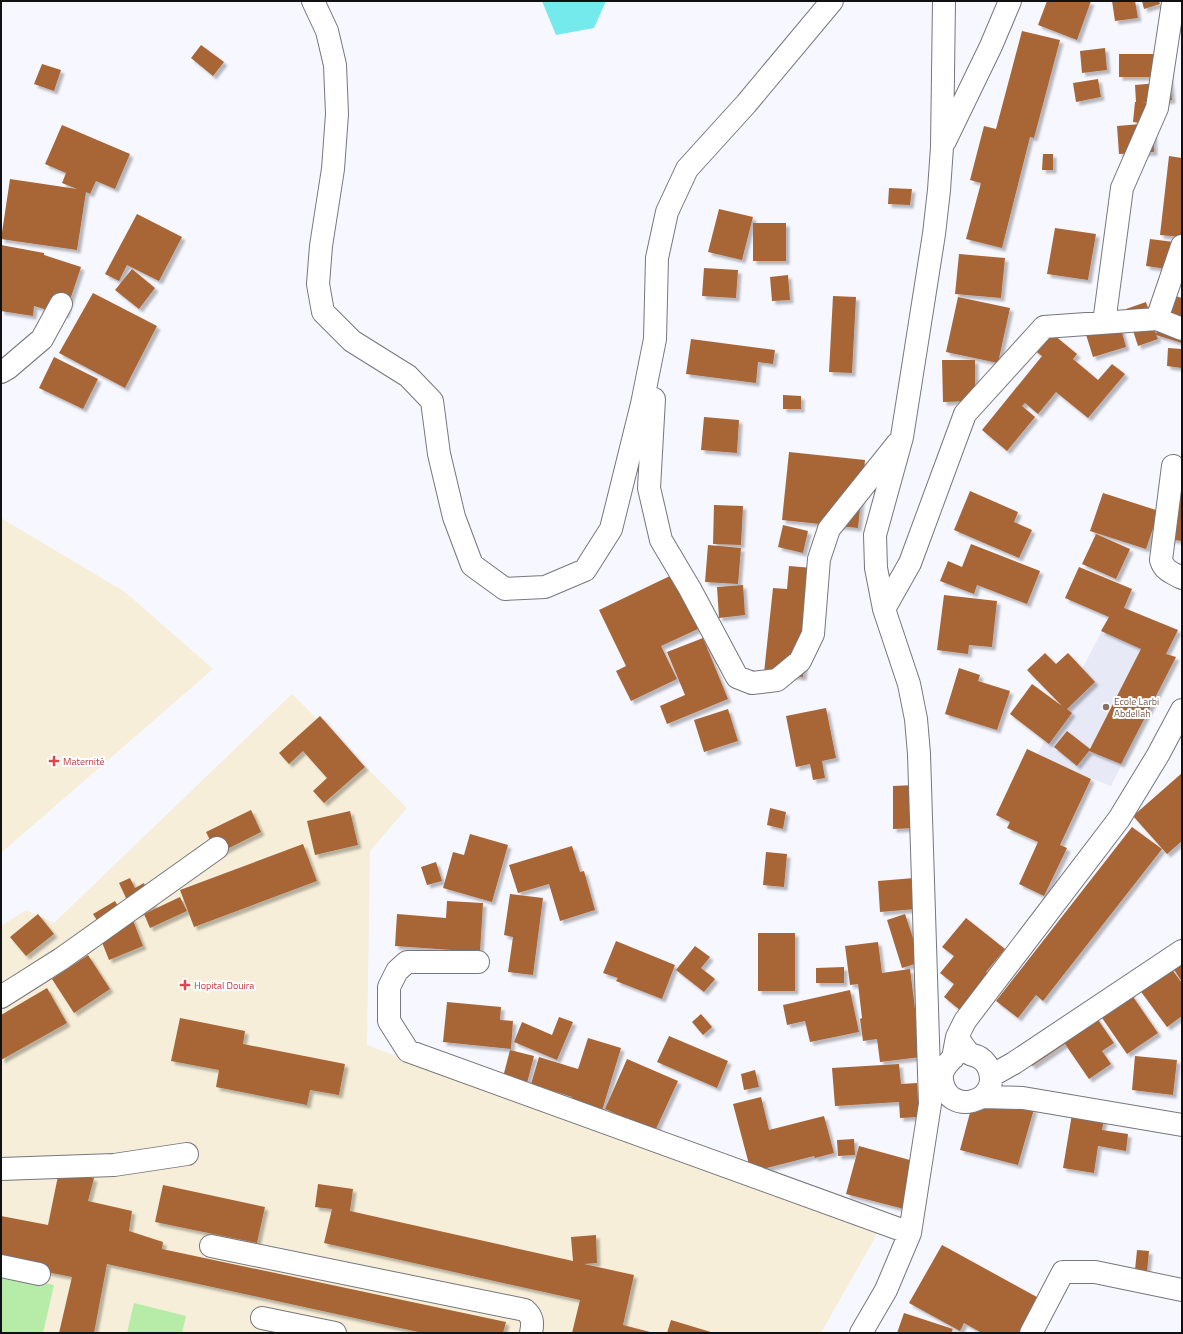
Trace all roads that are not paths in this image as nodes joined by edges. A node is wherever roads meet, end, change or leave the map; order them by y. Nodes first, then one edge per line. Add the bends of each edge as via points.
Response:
1 (313, 1) edge
2 (832, 1) edge
3 (944, 1) edge
4 (1010, 1) edge
5 (1173, 3) dead end
6 (942, 147) junction
7 (1182, 246) edge
8 (672, 289) dead end
9 (60, 304) dead end
10 (1157, 319) junction
11 (1104, 323) junction
12 (1182, 329) edge
13 (1, 372) edge
14 (902, 438) junction
15 (1173, 466) dead end
16 (1182, 578) edge
17 (884, 609) junction
18 (1182, 710) edge
19 (217, 848) dead end
20 (1182, 951) edge
21 (478, 962) dead end
22 (1, 996) edge
23 (928, 1053) junction
24 (957, 1053) junction
25 (991, 1076) junction
26 (982, 1097) junction
27 (939, 1099) junction
28 (1182, 1125) edge
29 (186, 1154) dead end
30 (1, 1169) edge
31 (910, 1233) junction
32 (211, 1246) dead end
33 (1, 1266) edge
34 (39, 1274) dead end
35 (1182, 1290) edge
36 (262, 1318) dead end
37 (335, 1333) edge
38 (531, 1333) edge
39 (861, 1333) edge
40 (1031, 1333) edge

1 - 2 street via 327,31 335,65 337,114 333,169 318,284 323,312 352,340 408,376 432,401 439,454 454,518 472,565 505,589 545,587 584,570 611,529 655,339 658,258 666,212 687,169 746,104
3 - 6 street
4 - 6 street
5 - 11 street via 1157,108 1122,188
6 - 14 street via 934,234
7 - 10 street
8 - 14 street via 655,378 649,488 661,540 737,676 752,683 777,680 800,661 813,634 819,559 829,529
9 - 13 street via 42,339
10 - 11 street
10 - 12 street
11 - 17 street via 1044,328 965,414 910,563
14 - 17 street via 875,535 876,568
15 - 16 street via 1162,560 1164,568
17 - 23 street via 909,684 916,719
18 - 24 street via 1119,819 965,1021
19 - 22 street via 61,959
20 - 25 street
21 - 31 street via 407,962 398,971 390,987 389,1021 408,1051
23 - 24 street
23 - 27 street
24 - 25 street via 977,1056 989,1068
24 - 27 street via 943,1070 943,1086
25 - 26 street via 988,1091
26 - 27 street via 968,1103 953,1098
26 - 28 street via 1023,1098
27 - 31 street
29 - 30 street via 114,1165
31 - 39 street via 886,1290
32 - 38 street via 525,1310 532,1320
33 - 34 street
35 - 40 street via 1095,1272 1063,1272
36 - 37 street

